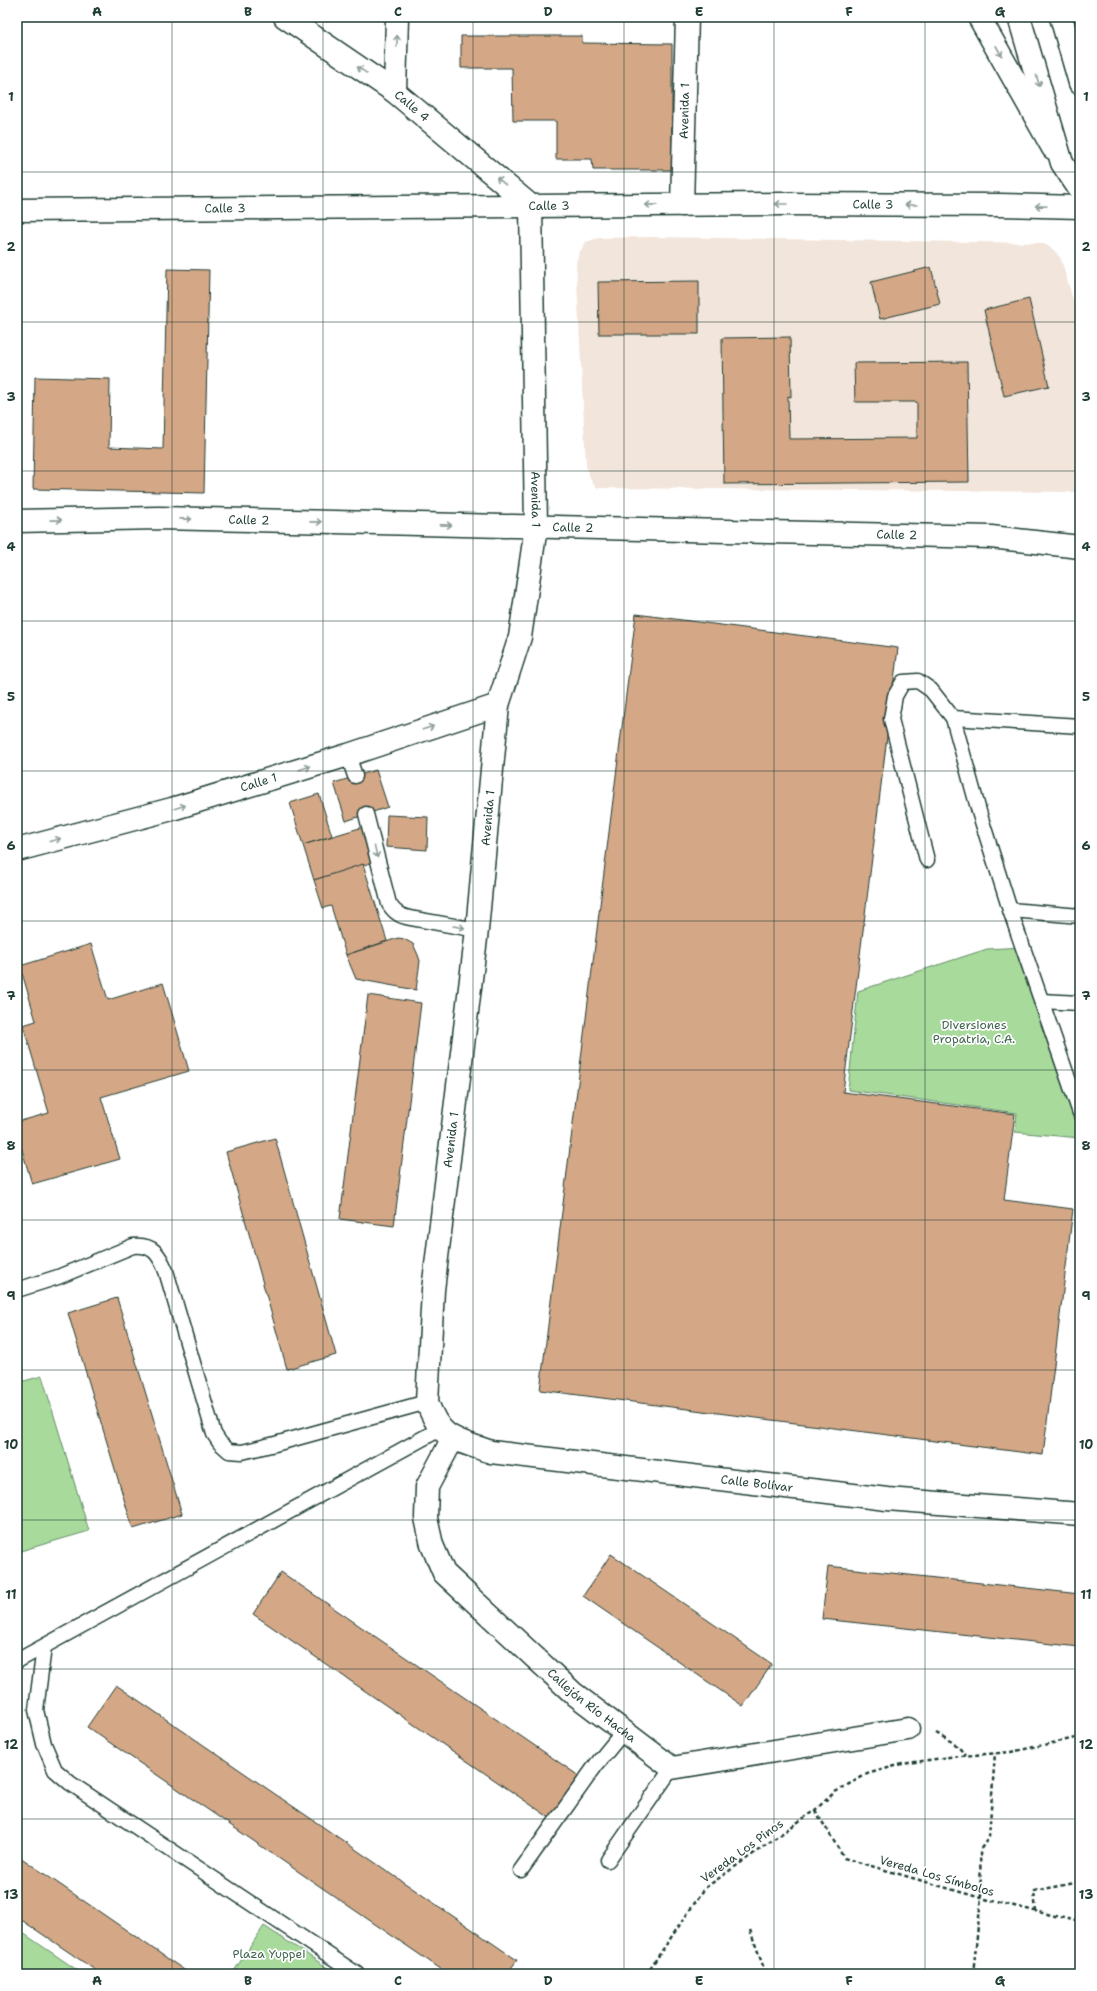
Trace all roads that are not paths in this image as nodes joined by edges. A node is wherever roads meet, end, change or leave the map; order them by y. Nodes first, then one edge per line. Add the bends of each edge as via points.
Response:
1 (285, 17) edge
2 (397, 17) edge
3 (687, 17) edge
4 (980, 17) edge
5 (1019, 17) edge
6 (1061, 17) edge
7 (1080, 83) edge
8 (394, 92) junction
9 (1062, 163) junction
10 (1080, 190) edge
11 (682, 205) junction
12 (531, 206) junction
13 (1080, 207) edge
14 (17, 210) edge
15 (17, 521) edge
16 (536, 527) junction
17 (1080, 548) edge
18 (498, 705) junction
19 (954, 718) junction
20 (1080, 726) edge
21 (348, 754) junction
22 (355, 776) dead end
23 (366, 814) dead end
24 (17, 850) edge
25 (927, 860) dead end
26 (1010, 910) junction
27 (1080, 916) edge
28 (477, 930) junction
29 (1041, 1001) junction
30 (1080, 1003) edge
31 (1077, 1096) edge
32 (1080, 1113) edge
33 (17, 1290) edge
34 (427, 1402) junction
35 (446, 1434) junction
36 (1080, 1514) edge
37 (44, 1647) junction
38 (17, 1661) edge
39 (908, 1729) road end
40 (623, 1732) junction
41 (672, 1768) junction
42 (608, 1860) dead end
43 (521, 1870) dead end
44 (357, 1974) edge

8 -> 1 street, Calle 4
8 -> 2 street
3 - 11 street, Avenida 1
4 -> 9 street
5 -> 9 street
6 - 7 street
12 -> 8 street, Calle 4
9 - 10 street
11 -> 12 street, Calle 3
13 -> 11 street, Calle 3
12 - 14 street, Calle 3
12 - 16 street, Avenida 1
15 -> 16 street, Calle 2 via 158,518
16 - 17 street, Calle 2 via 991,537
16 - 18 street, Avenida 1 via 520,637
21 -> 18 street, Calle 1
18 - 28 street, Avenida 1
19 - 20 lane
19 - 25 lane via 931,690 918,681 903,682 895,696 891,718
19 - 26 lane via 961,751
21 - 22 lane
24 -> 21 street, Calle 1 via 172,809
23 -> 28 lane via 389,904 394,911 400,916
26 - 27 lane
26 - 29 lane
28 - 34 street, Avenida 1 via 432,1290
29 - 30 lane
29 - 31 lane
31 - 32 lane
33 - 34 lane via 58,1277 133,1246 143,1245 151,1249 160,1257 166,1271 214,1434 229,1451 242,1452 275,1444
34 - 35 street, Avenida 1 via 432,1417
35 - 36 street, Calle Bolívar via 491,1452 887,1499
35 - 37 lane
35 - 40 street, Callejón Río Hacha via 427,1487 426,1518 432,1545 444,1573 573,1693
37 - 38 lane
37 - 44 lane via 36,1710 44,1744 55,1770 70,1783
39 - 41 street
40 - 41 street, Callejón Río Hacha
40 - 43 lane via 596,1765
41 - 42 lane

